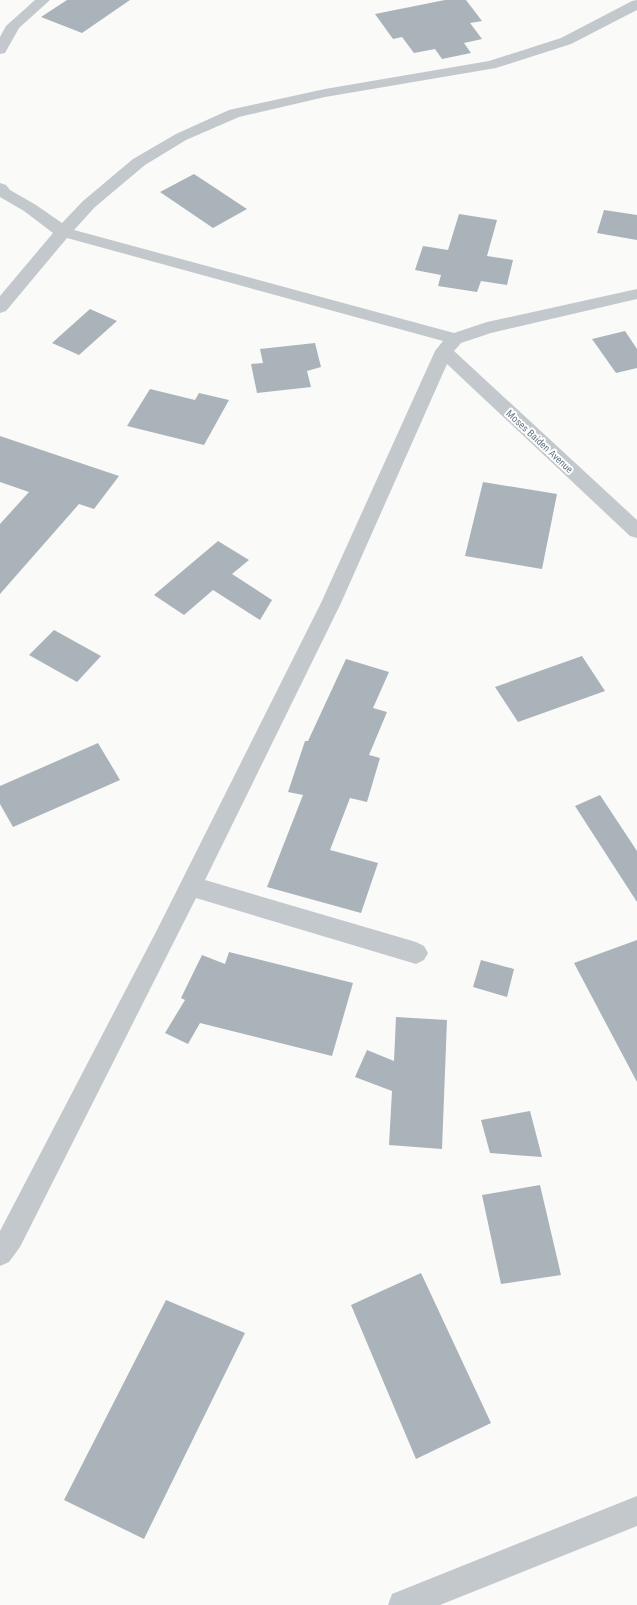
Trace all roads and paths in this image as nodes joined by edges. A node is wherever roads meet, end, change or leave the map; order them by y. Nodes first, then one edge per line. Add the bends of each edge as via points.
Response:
1 (43, 0) edge
2 (637, 4) edge
3 (6, 25) edge
4 (0, 50) edge
5 (0, 188) edge
6 (63, 232) junction
7 (637, 294) edge
8 (0, 307) edge
9 (450, 345) junction
10 (637, 531) edge
11 (190, 886) junction
12 (416, 953) dead end
13 (0, 1253) edge
14 (637, 1512) edge
15 (403, 1605) edge

1 - 3 street
2 - 6 street via 566,42 491,65 325,93 234,113 181,137 139,162 89,204
3 - 4 street
5 - 6 street
6 - 8 street
6 - 9 street
7 - 9 street via 487,328
9 - 10 street, Moses Baiden Avenue
9 - 11 street via 331,603
11 - 12 street
11 - 13 street via 11,1238
14 - 15 street

